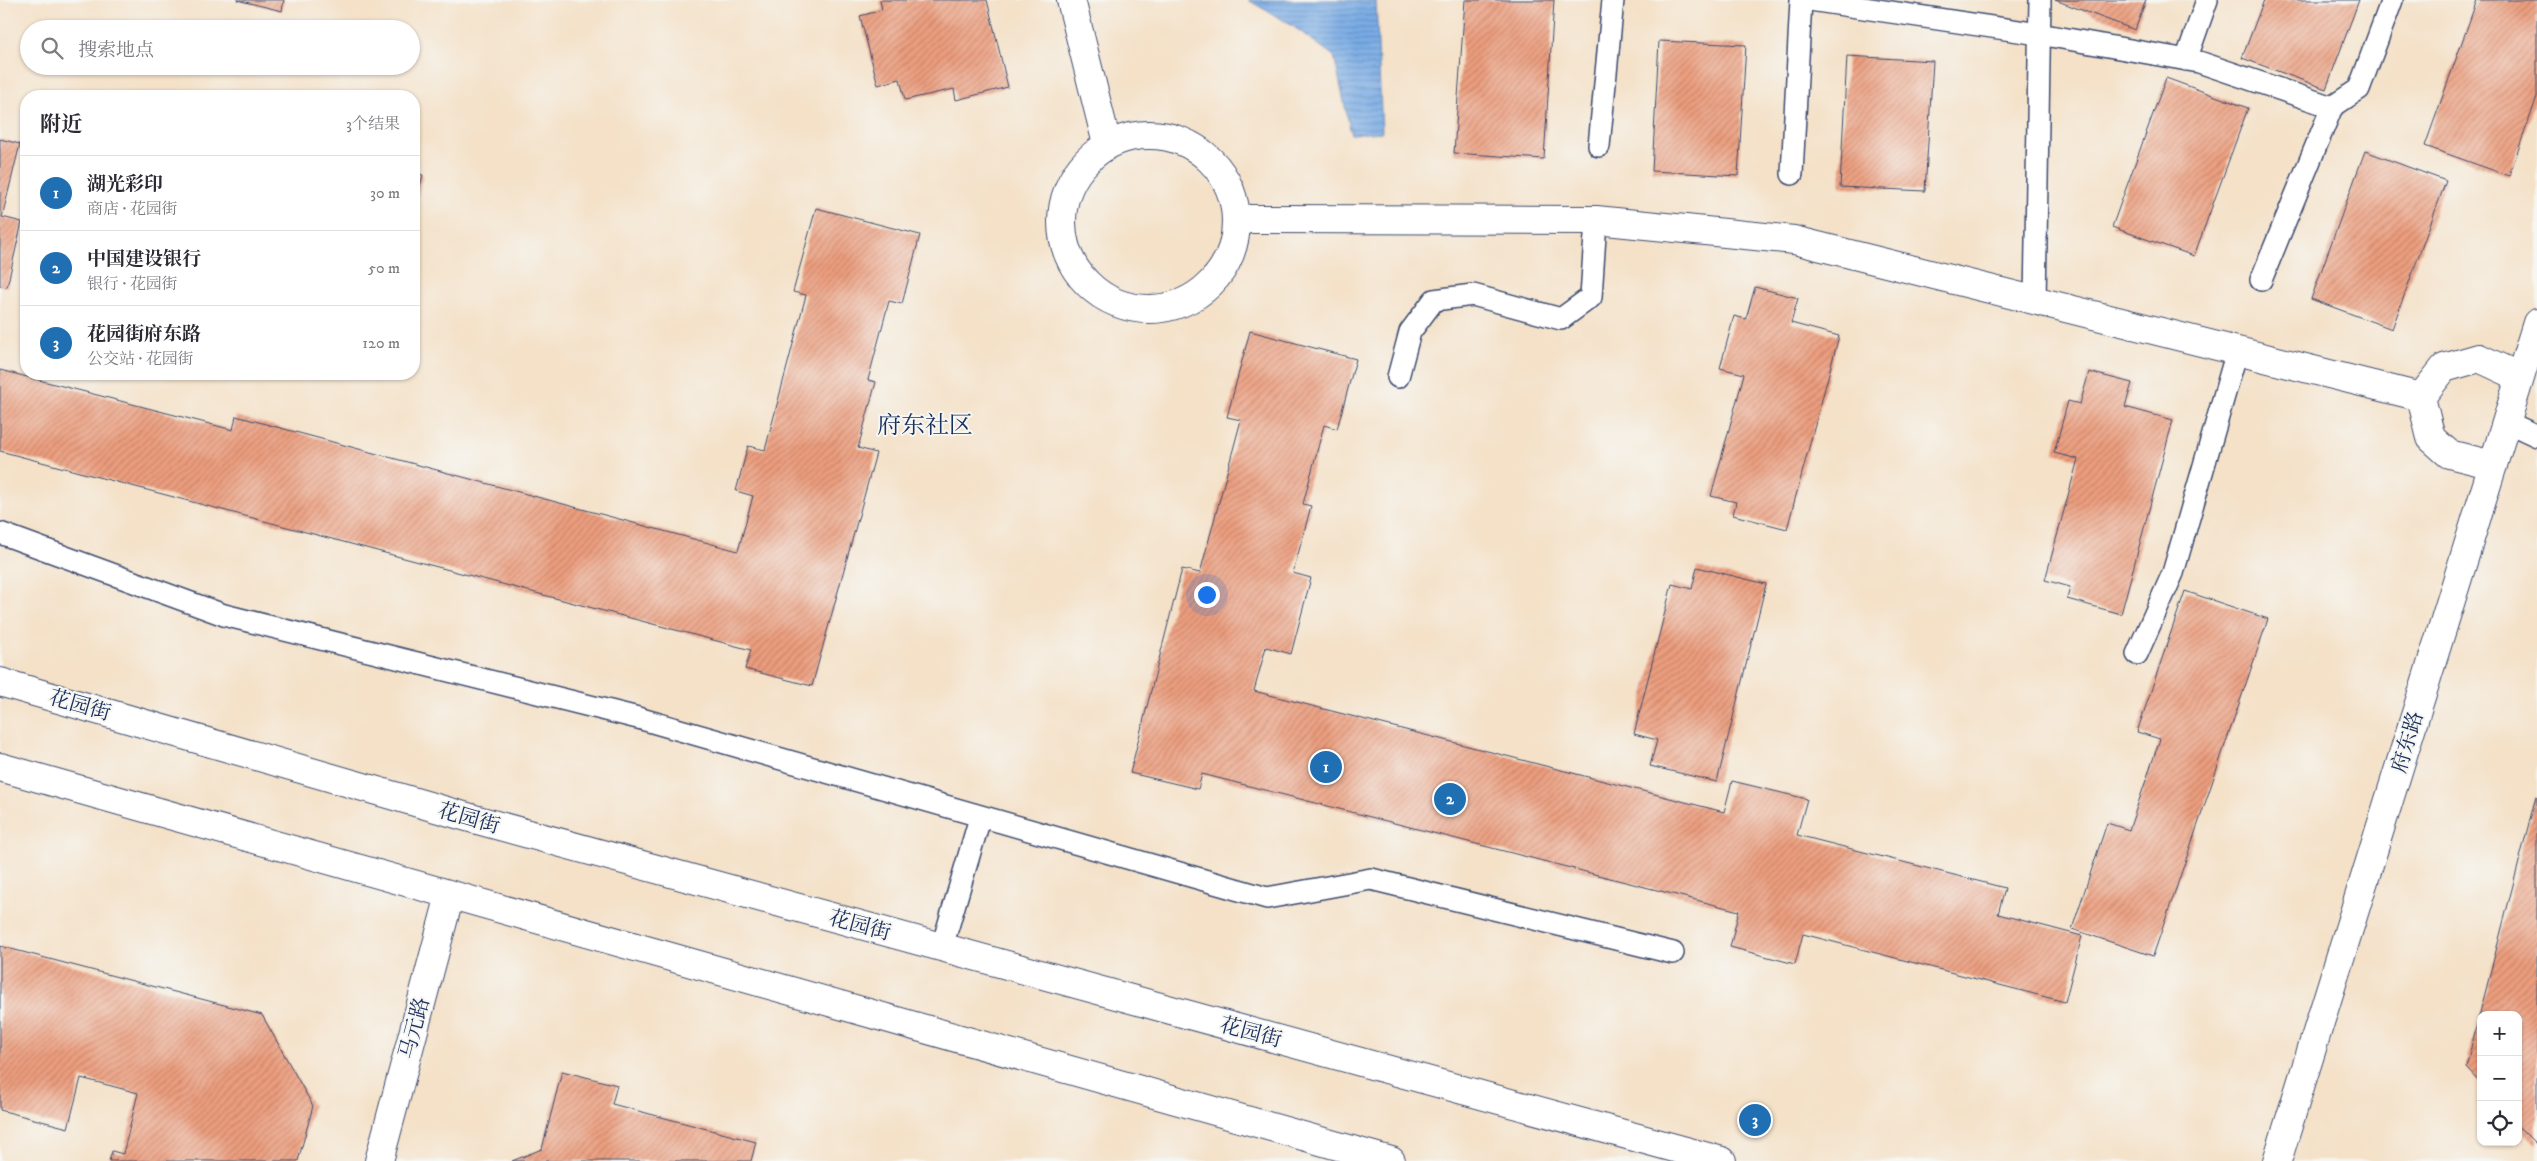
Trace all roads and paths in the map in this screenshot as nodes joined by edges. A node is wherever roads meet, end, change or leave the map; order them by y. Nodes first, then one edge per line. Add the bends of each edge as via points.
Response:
1 (1071, 0) edge
2 (1613, 0) edge
3 (1801, 0) edge
4 (1810, 0) edge
5 (2040, 0) edge
6 (2207, 0) edge
7 (2392, 0) edge
8 (2039, 34) junction
9 (2186, 60) junction
10 (2332, 107) junction
11 (1107, 144) junction
12 (1599, 146) dead end
13 (1792, 174) dead end
14 (1237, 219) junction
15 (1596, 220) junction
16 (2261, 280) dead end
17 (2035, 302) junction
18 (2537, 322) edge
19 (2237, 351) junction
20 (1398, 377) dead end
21 (2520, 377) junction
22 (2421, 397) junction
23 (2506, 422) junction
24 (2537, 436) edge
25 (2493, 465) junction
26 (0, 533) edge
27 (2137, 654) dead end
28 (0, 682) edge
29 (0, 767) edge
30 (980, 818) junction
31 (450, 895) junction
32 (942, 947) junction
33 (1673, 953) dead end
34 (378, 1161) edge
35 (1391, 1161) edge
36 (1722, 1161) edge
37 (2277, 1161) edge

1 - 11 street
2 - 12 lane
3 - 13 lane
4 - 8 lane
5 - 8 lane
6 - 9 lane
7 - 10 lane via 2359,89
8 - 9 lane
8 - 17 lane
9 - 10 lane
10 - 16 lane
11 - 14 street via 1135,134 1165,135 1193,145 1216,164 1231,190
11 - 14 street via 1085,162 1069,185 1062,212 1063,241 1074,267 1092,289 1116,304 1144,310 1172,307 1198,295 1218,275 1233,249
14 - 15 street
15 - 17 street via 1794,240
15 - 20 lane via 1591,298 1561,320 1473,295 1434,300 1410,332
17 - 19 street
18 - 21 street, 府东路
19 - 22 street
19 - 27 lane via 2173,573
21 - 22 street via 2479,358 2444,368
21 - 23 street, 府东路
22 - 25 street via 2431,438 2449,454
23 - 24 lane
23 - 25 street, 府东路
25 - 37 street, 府东路
26 - 30 lane via 224,615 638,718
28 - 32 street, 花园街 via 474,819
29 - 31 street
30 - 32 lane
30 - 33 lane via 1267,898 1371,879
31 - 34 street, 马元路
31 - 35 street
32 - 36 street, 花园街

